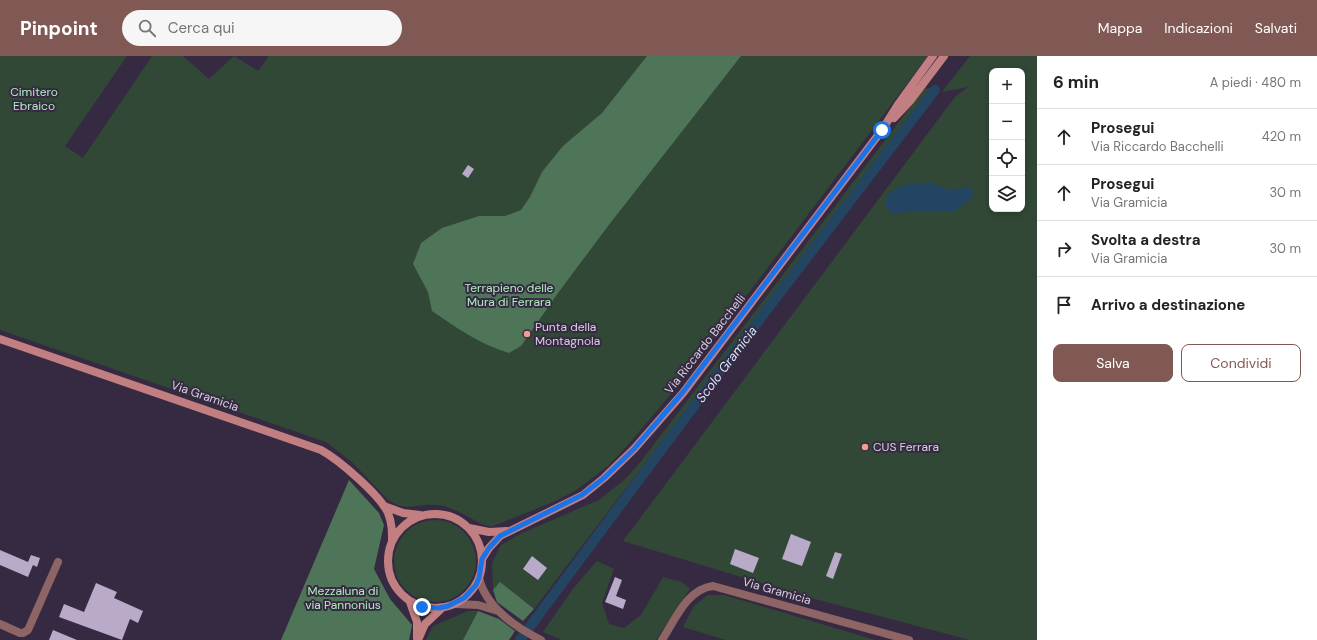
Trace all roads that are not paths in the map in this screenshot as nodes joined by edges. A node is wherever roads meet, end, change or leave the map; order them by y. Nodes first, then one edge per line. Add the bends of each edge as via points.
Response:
1 (933, 56) edge
2 (944, 56) edge
3 (882, 130) junction
4 (0, 339) edge
5 (384, 506) junction
6 (422, 515) junction
7 (469, 528) junction
8 (509, 530) junction
9 (392, 541) junction
10 (482, 559) junction
11 (58, 562) dead end
12 (479, 578) junction
13 (410, 602) junction
14 (456, 604) junction
15 (442, 608) junction
16 (498, 611) junction
17 (0, 624) edge
18 (538, 639) edge
19 (417, 640) edge
20 (662, 640) edge
21 (909, 640) edge

1 - 3 main road, Via Riccardo Bacchelli
2 - 3 main road, Via Riccardo Bacchelli via 910,101
3 - 8 main road, Via Riccardo Bacchelli via 683,392 634,449 582,495
4 - 5 main road, Via Gramicia via 310,445 338,460
5 - 6 main road, Via Gramicia via 403,513
5 - 9 main road, Via Gramicia via 392,523
6 - 7 main road, Via Gramicia via 450,516
6 - 9 main road, Via Gramicia via 404,526
7 - 8 main road, Via Riccardo Bacchelli via 489,532
7 - 10 main road, Via Gramicia via 477,539
8 - 10 main road, Via Riccardo Bacchelli via 494,542
9 - 13 main road, Via Gramicia via 388,562 390,577 396,588
10 - 12 main road, Via Gramicia
11 - 17 street via 28,630 20,633
12 - 14 main road, Via Gramicia via 470,593
12 - 16 street, Via Gramicia via 486,595
13 - 15 main road, Via Gramicia via 422,607
13 - 19 main road via 417,622
14 - 15 main road, Via Gramicia
14 - 16 street, Via Gramicia via 478,605
15 - 19 main road via 428,621
16 - 18 street, Via Gramicia
20 - 21 street, Via Gramicia via 690,598 699,589 713,586

